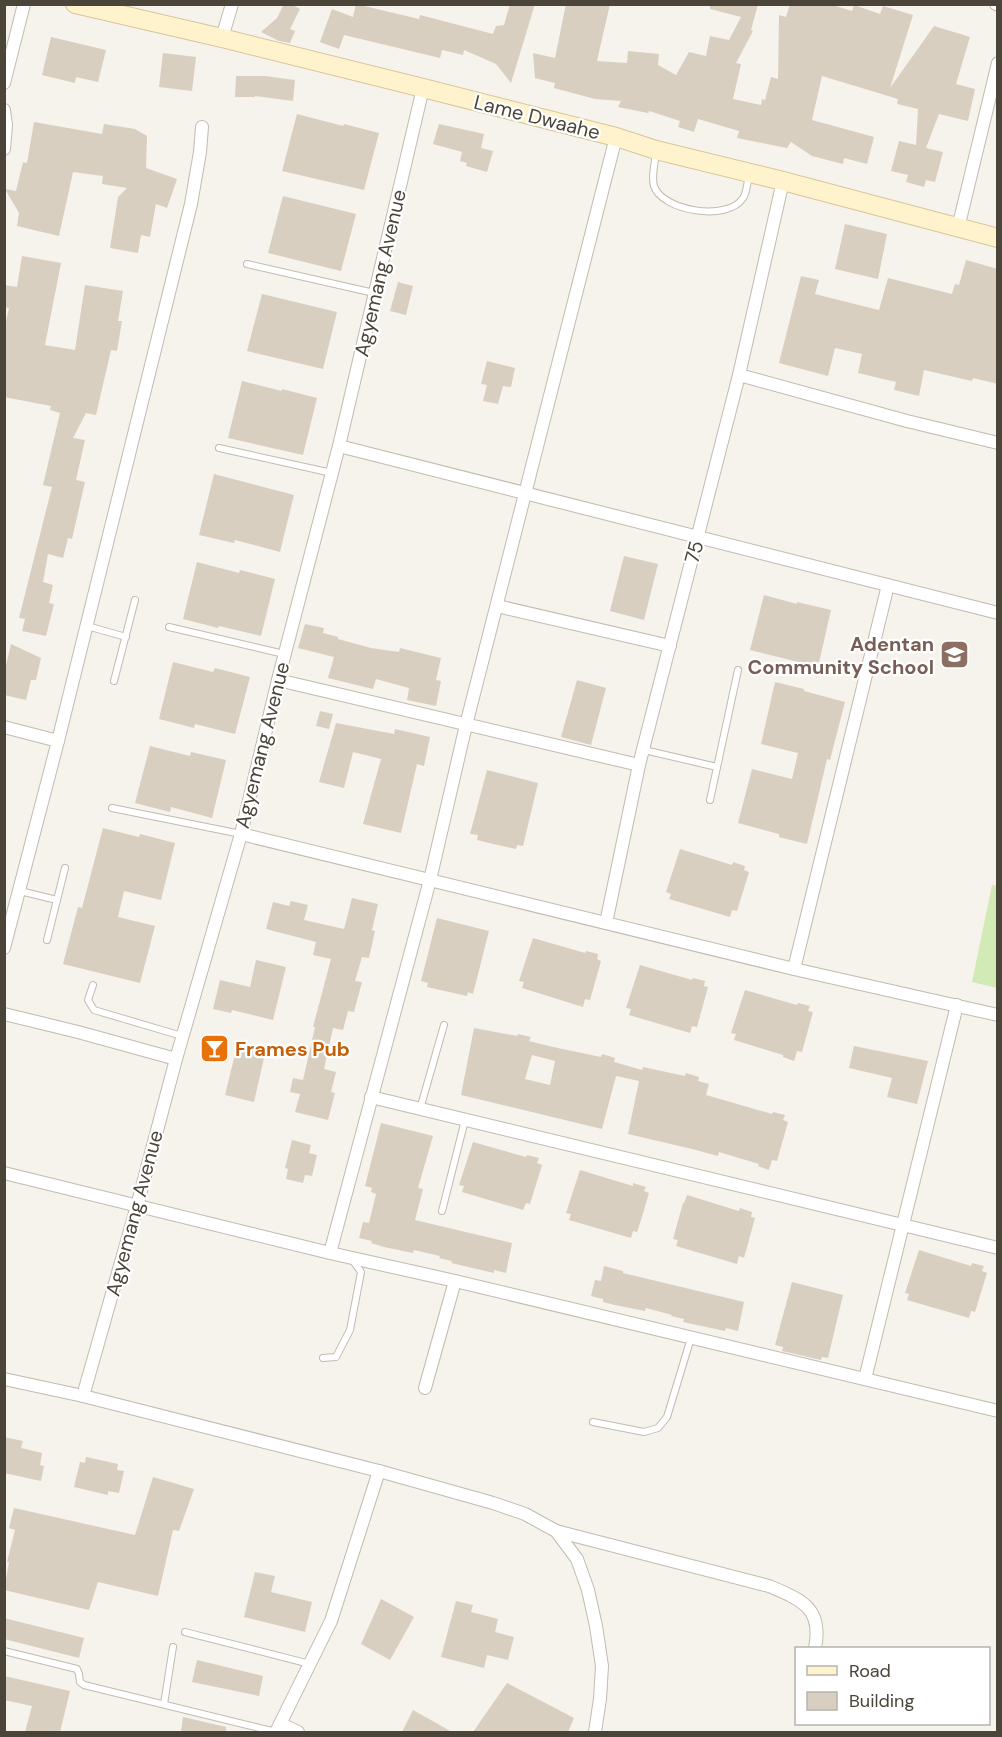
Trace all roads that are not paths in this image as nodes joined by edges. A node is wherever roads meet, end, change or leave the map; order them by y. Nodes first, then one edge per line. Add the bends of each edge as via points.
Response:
1 (24, 4) edge
2 (75, 4) edge
3 (232, 4) edge
4 (222, 38) junction
5 (998, 63) edge
6 (4, 84) edge
7 (423, 88) junction
8 (4, 110) edge
9 (202, 127) dead end
10 (616, 137) junction
11 (4, 149) edge
12 (656, 150) junction
13 (750, 172) junction
14 (783, 181) junction
15 (958, 228) junction
16 (998, 238) edge
17 (247, 264) dead end
18 (375, 293) junction
19 (738, 375) junction
20 (998, 443) edge
21 (339, 446) junction
22 (219, 447) dead end
23 (332, 473) junction
24 (526, 493) junction
25 (698, 537) junction
26 (888, 585) junction
27 (135, 600) dead end
28 (497, 606) junction
29 (998, 613) edge
30 (87, 626) junction
31 (170, 627) dead end
32 (126, 637) junction
33 (670, 646) junction
34 (284, 654) junction
35 (738, 670) dead end
36 (278, 680) junction
37 (114, 681) dead end
38 (466, 724) junction
39 (4, 727) edge
40 (58, 741) junction
41 (644, 750) junction
42 (639, 765) junction
43 (717, 767) junction
44 (710, 800) dead end
45 (112, 808) dead end
46 (241, 834) junction
47 (64, 868) dead end
48 (430, 880) junction
49 (20, 891) junction
50 (57, 900) junction
51 (9, 914) edge
52 (606, 923) junction
53 (47, 940) dead end
54 (4, 948) edge
55 (794, 969) junction
56 (93, 985) dead end
57 (957, 1005) junction
58 (4, 1014) edge
59 (998, 1015) edge
60 (444, 1025) dead end
61 (182, 1036) junction
62 (176, 1059) junction
63 (371, 1097) junction
64 (420, 1109) junction
65 (465, 1120) junction
66 (4, 1173) edge
67 (137, 1206) junction
68 (442, 1211) dead end
69 (903, 1224) junction
70 (998, 1248) edge
71 (330, 1253) junction
72 (350, 1258) junction
73 (455, 1281) junction
74 (691, 1338) junction
75 (323, 1358) dead end
76 (4, 1378) edge
77 (864, 1379) junction
78 (425, 1388) dead end
79 (83, 1396) junction
80 (998, 1411) edge
81 (593, 1422) dead end
82 (379, 1471) junction
83 (556, 1531) junction
84 (185, 1632) dead end
85 (173, 1647) dead end
86 (815, 1647) edge
87 (4, 1651) edge
88 (310, 1664) junction
89 (164, 1704) junction
90 (278, 1730) edge
91 (298, 1732) edge
92 (595, 1732) edge

1 - 6 street
2 - 4 street, Lame Dwaahe
3 - 4 street
4 - 7 street, Lame Dwaahe
5 - 15 street
7 - 10 street, Lame Dwaahe
7 - 18 street, Agyemang Avenue
8 - 11 street
9 - 30 street via 191,204
10 - 12 street, Lame Dwaahe
10 - 24 street
12 - 13 street, Lame Dwaahe
12 - 13 lane via 654,186 661,196 698,211 728,209 743,199
13 - 14 street, Lame Dwaahe
14 - 15 street, Lame Dwaahe
14 - 19 street, 75
15 - 16 street, Lame Dwaahe
17 - 18 lane
18 - 21 street, Agyemang Avenue
19 - 20 street
19 - 25 street, 75
21 - 23 street, Agyemang Avenue
21 - 24 street
22 - 23 lane
23 - 34 street, Agyemang Avenue
24 - 25 street
24 - 28 street
25 - 26 street
25 - 33 street, 75
26 - 29 street
26 - 55 street
27 - 32 lane
28 - 33 street
28 - 38 street
30 - 32 lane
30 - 40 street
31 - 34 lane
32 - 37 lane
33 - 41 street, 75
34 - 36 street, Agyemang Avenue
35 - 43 lane
36 - 38 street
36 - 46 street, Agyemang Avenue
38 - 42 street
38 - 48 street
39 - 40 street
40 - 49 street
41 - 42 street, 75
41 - 43 lane
42 - 52 street, 75
43 - 44 lane
45 - 46 lane
46 - 48 street
46 - 61 street, Agyemang Avenue
47 - 50 lane
48 - 52 street
48 - 63 street
49 - 50 lane
49 - 51 street
50 - 53 lane
51 - 54 street
52 - 55 street
55 - 57 street
56 - 61 lane via 88,1000 94,1010
57 - 59 street
57 - 69 street
58 - 62 street
60 - 64 lane
61 - 62 street, Agyemang Avenue
62 - 67 street, Agyemang Avenue
63 - 64 street
63 - 71 street
64 - 65 street
65 - 68 lane
65 - 69 street
66 - 67 street
67 - 71 street
67 - 79 street, Agyemang Avenue
69 - 70 street
69 - 77 street
71 - 72 street
72 - 73 street
72 - 75 lane via 361,1272 350,1330 336,1357
73 - 74 street
73 - 78 street
74 - 77 street
74 - 81 lane via 667,1417 658,1428 644,1432
76 - 79 street
77 - 80 street
79 - 82 street
82 - 83 street via 493,1503
82 - 88 street via 331,1621
83 - 86 street via 769,1586 797,1598 814,1613 818,1634
83 - 92 street via 577,1559 596,1626 602,1666
84 - 88 lane
85 - 89 lane
87 - 89 lane via 77,1670 84,1685
88 - 90 street
89 - 90 lane
90 - 91 street

